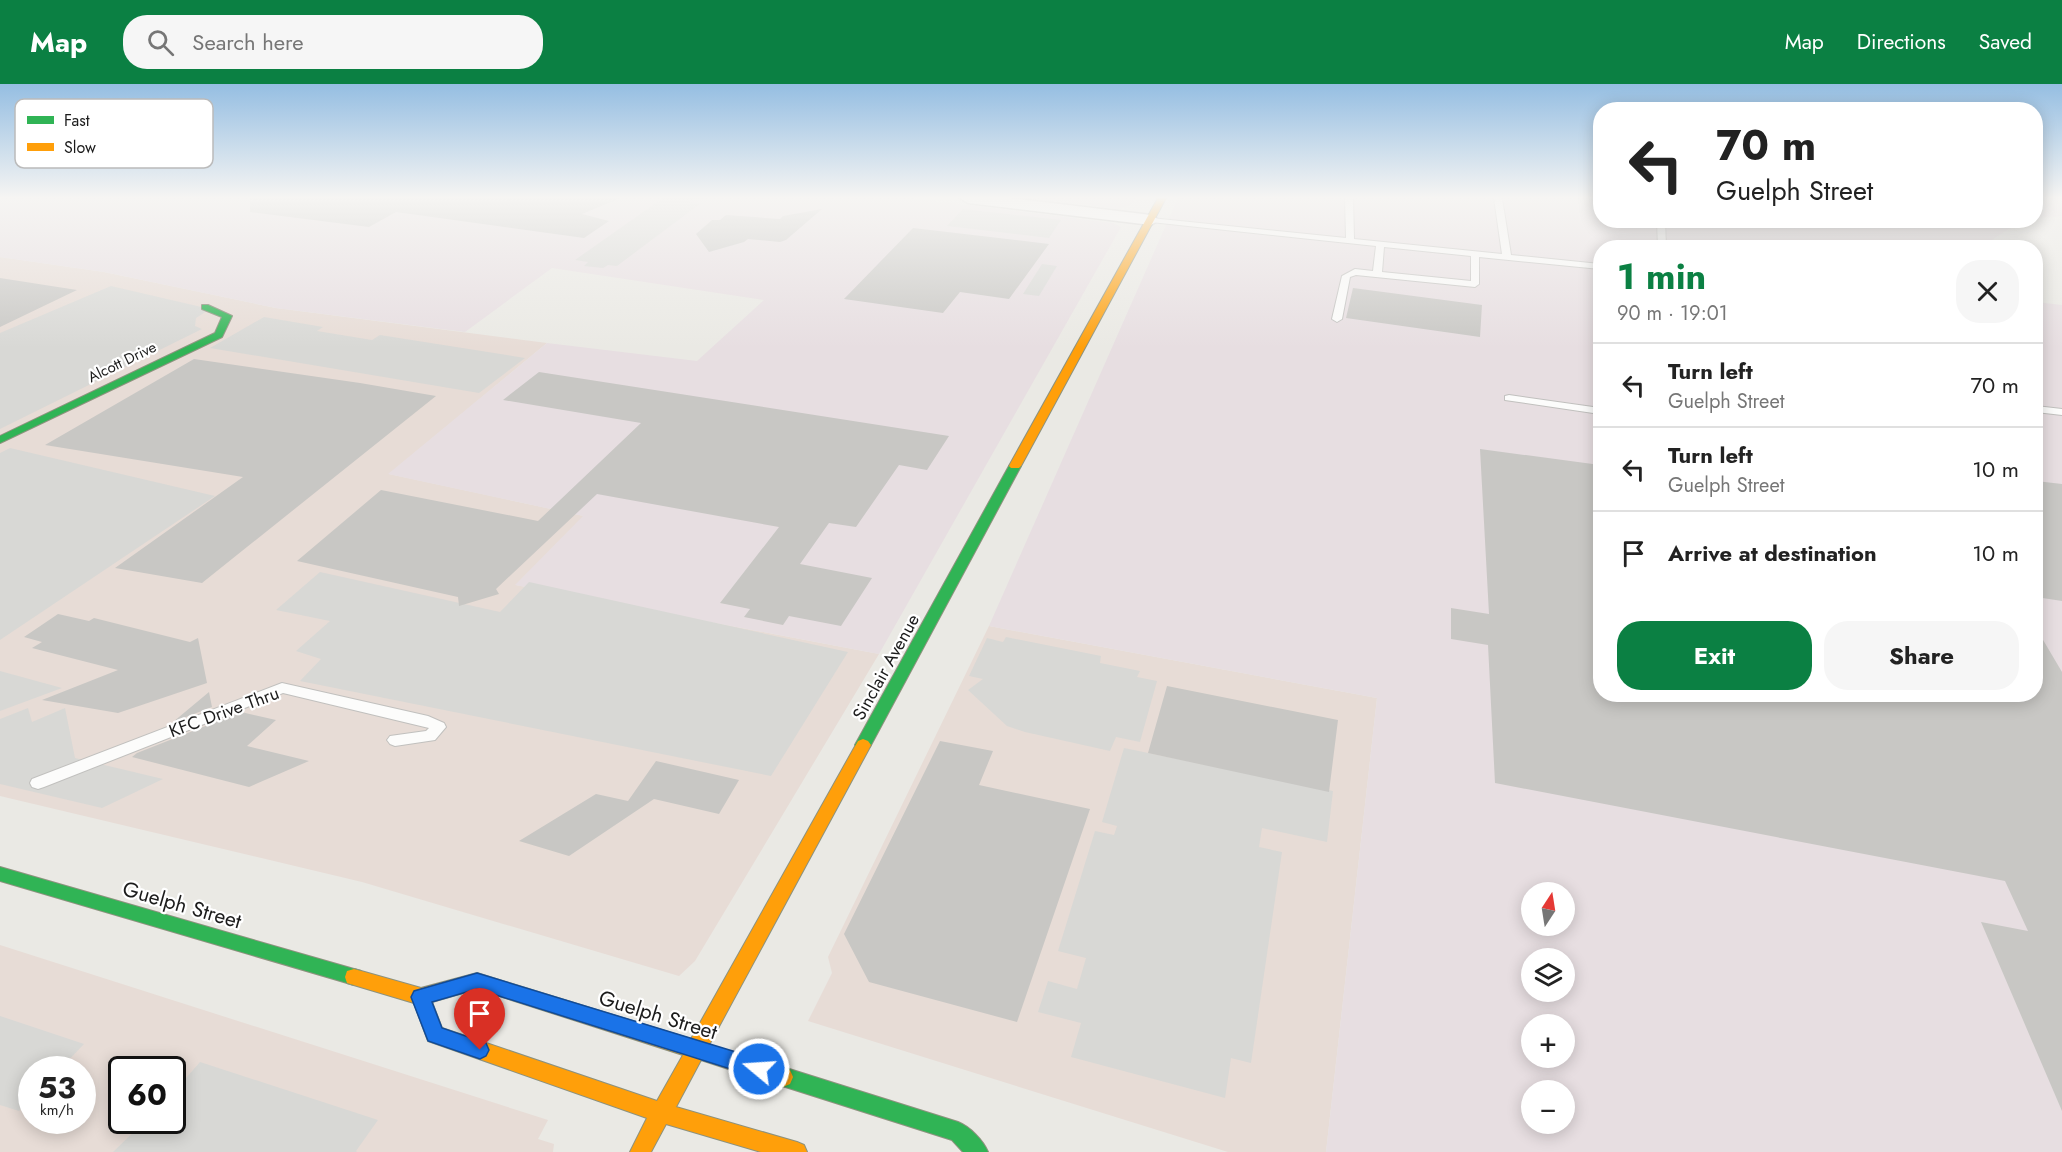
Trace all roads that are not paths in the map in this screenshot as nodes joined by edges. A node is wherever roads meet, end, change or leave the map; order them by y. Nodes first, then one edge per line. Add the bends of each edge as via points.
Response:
1 (1136, 248) edge
2 (1380, 248) edge
3 (1426, 248) edge
4 (1506, 248) edge
5 (1475, 253) junction
6 (1507, 256) junction
7 (1593, 266) edge
8 (1377, 274) junction
9 (205, 308) dead end
10 (1337, 319) dead end
11 (1509, 399) dead end
12 (1593, 410) edge
13 (2043, 410) edge
14 (2062, 412) edge
15 (0, 440) edge
16 (395, 740) dead end
17 (38, 783) dead end
18 (0, 874) edge
19 (421, 997) junction
20 (696, 1049) junction
21 (662, 1113) junction
22 (640, 1152) edge
23 (797, 1152) edge
24 (978, 1152) edge

1 - 20 street, Sinclair Avenue
2 - 8 lane
3 - 5 lane
4 - 6 lane
5 - 6 lane
5 - 8 lane via 1475,284
6 - 7 lane
8 - 10 lane via 1355,272 1346,276
9 - 15 street, Alcott Drive via 227,316 219,334
11 - 12 lane
13 - 14 lane
16 - 17 lane, KFC Drive Thru via 430,736 438,727 428,721 282,688
18 - 19 street, Guelph Street
19 - 20 street, Guelph Street via 477,981
19 - 21 street via 435,1035
20 - 21 street, Sinclair Avenue
20 - 24 street, Guelph Street via 958,1132
21 - 22 street, Sinclair Avenue
21 - 23 street

